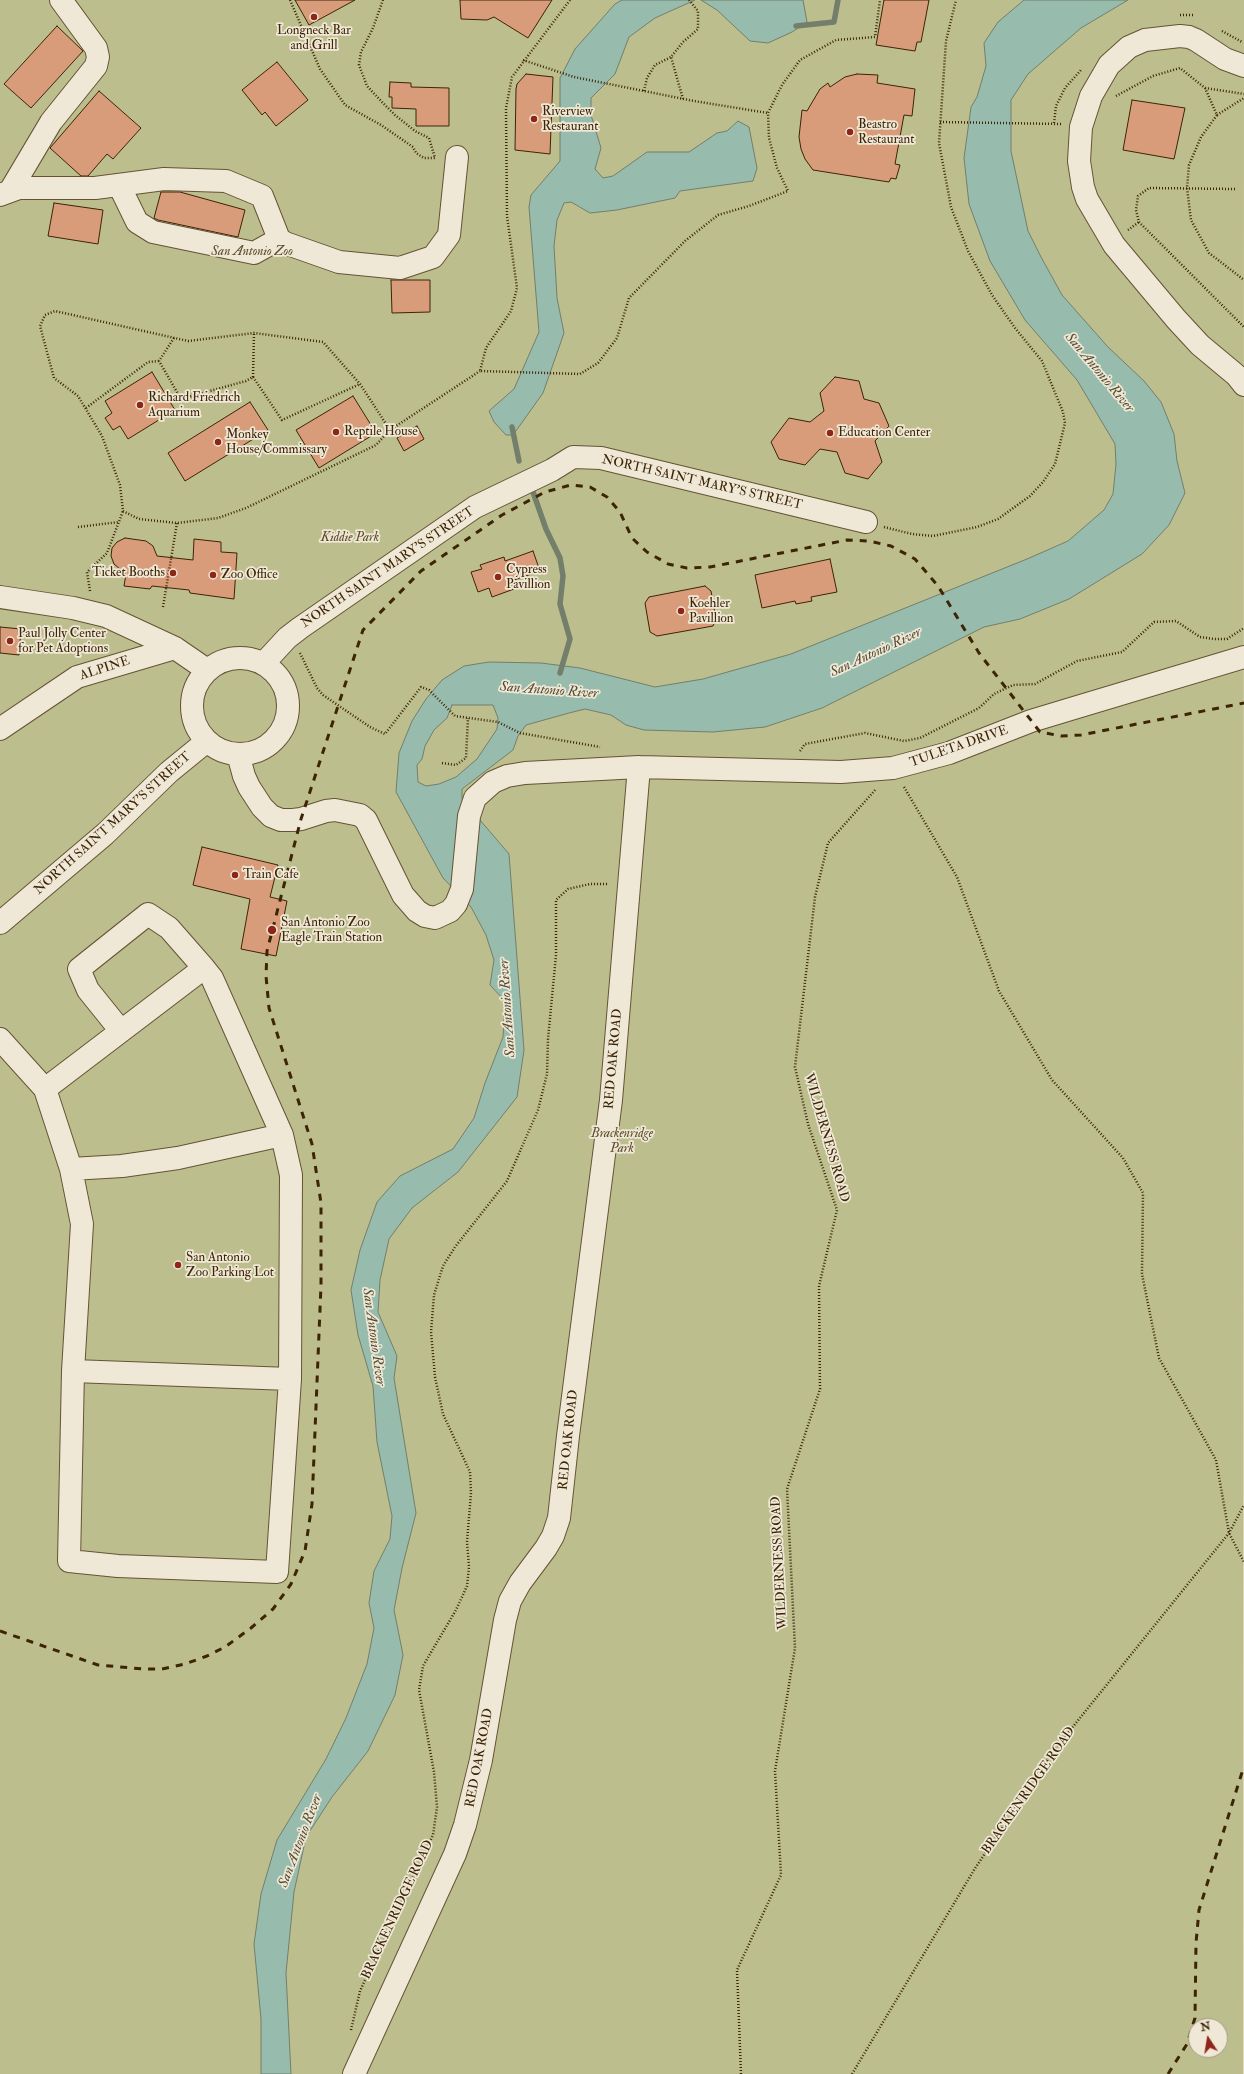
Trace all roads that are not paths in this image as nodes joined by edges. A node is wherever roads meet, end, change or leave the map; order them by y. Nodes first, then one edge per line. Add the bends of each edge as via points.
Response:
1 (61, 0) edge
2 (1244, 66) edge
3 (457, 157) dead end
4 (119, 186) junction
5 (5, 193) edge
6 (279, 239) junction
7 (1244, 386) edge
8 (866, 522) road end
9 (0, 597) edge
10 (175, 648) junction
11 (1244, 657) edge
12 (264, 663) junction
13 (207, 670) junction
14 (0, 729) edge
15 (207, 741) junction
16 (238, 754) junction
17 (639, 767) junction
18 (0, 923) edge
19 (204, 968) junction
20 (121, 1031) junction
21 (0, 1039) edge
22 (45, 1088) junction
23 (282, 1136) junction
24 (71, 1169) junction
25 (73, 1371) junction
26 (290, 1379) junction
27 (354, 2074) edge

1 - 5 street via 96,48 96,66 51,122
2 - 7 street via 1225,59 1189,37 1141,41 1122,52 1109,65 1091,96 1081,127 1079,161 1083,187 1102,229 1176,319
3 - 6 street via 450,236 433,257 400,268 339,262
4 - 5 street via 19,188
4 - 6 street via 137,222 153,232 254,252
4 - 6 street via 164,179 226,180 262,196
8 - 12 street, NORTH SAINT MARY'S STREET via 601,458 573,458 475,508 287,638
9 - 10 street via 73,608 106,616
10 - 13 street
10 - 14 street, ALPINE via 77,677
11 - 17 street, TULETA DRIVE via 1031,721 950,753 893,768 841,772
12 - 13 street via 238,657 227,659
12 - 16 street via 280,677 286,688 289,701 285,726 268,745 257,751
13 - 15 street via 197,683 192,698 192,714 198,729
15 - 16 street via 219,749
15 - 18 street, NORTH SAINT MARY'S STREET via 169,772 105,834
16 - 17 street, TULETA DRIVE via 249,787 271,816 281,820 293,820 335,810 360,815 366,820 403,895 417,911 435,918 450,911 460,897 471,806 475,798 493,782 517,774
17 - 27 street, RED OAK ROAD via 609,1115 559,1518 546,1548 510,1601 481,1760 455,1854
19 - 20 street
19 - 20 street via 169,928 148,914 79,969 88,990
19 - 23 street via 212,978
20 - 22 street
21 - 22 street
22 - 24 street
23 - 24 street via 178,1158 122,1166
23 - 26 street via 292,1175
24 - 25 street via 82,1224
25 - 26 street
25 - 26 street via 70,1561 118,1566 277,1572

